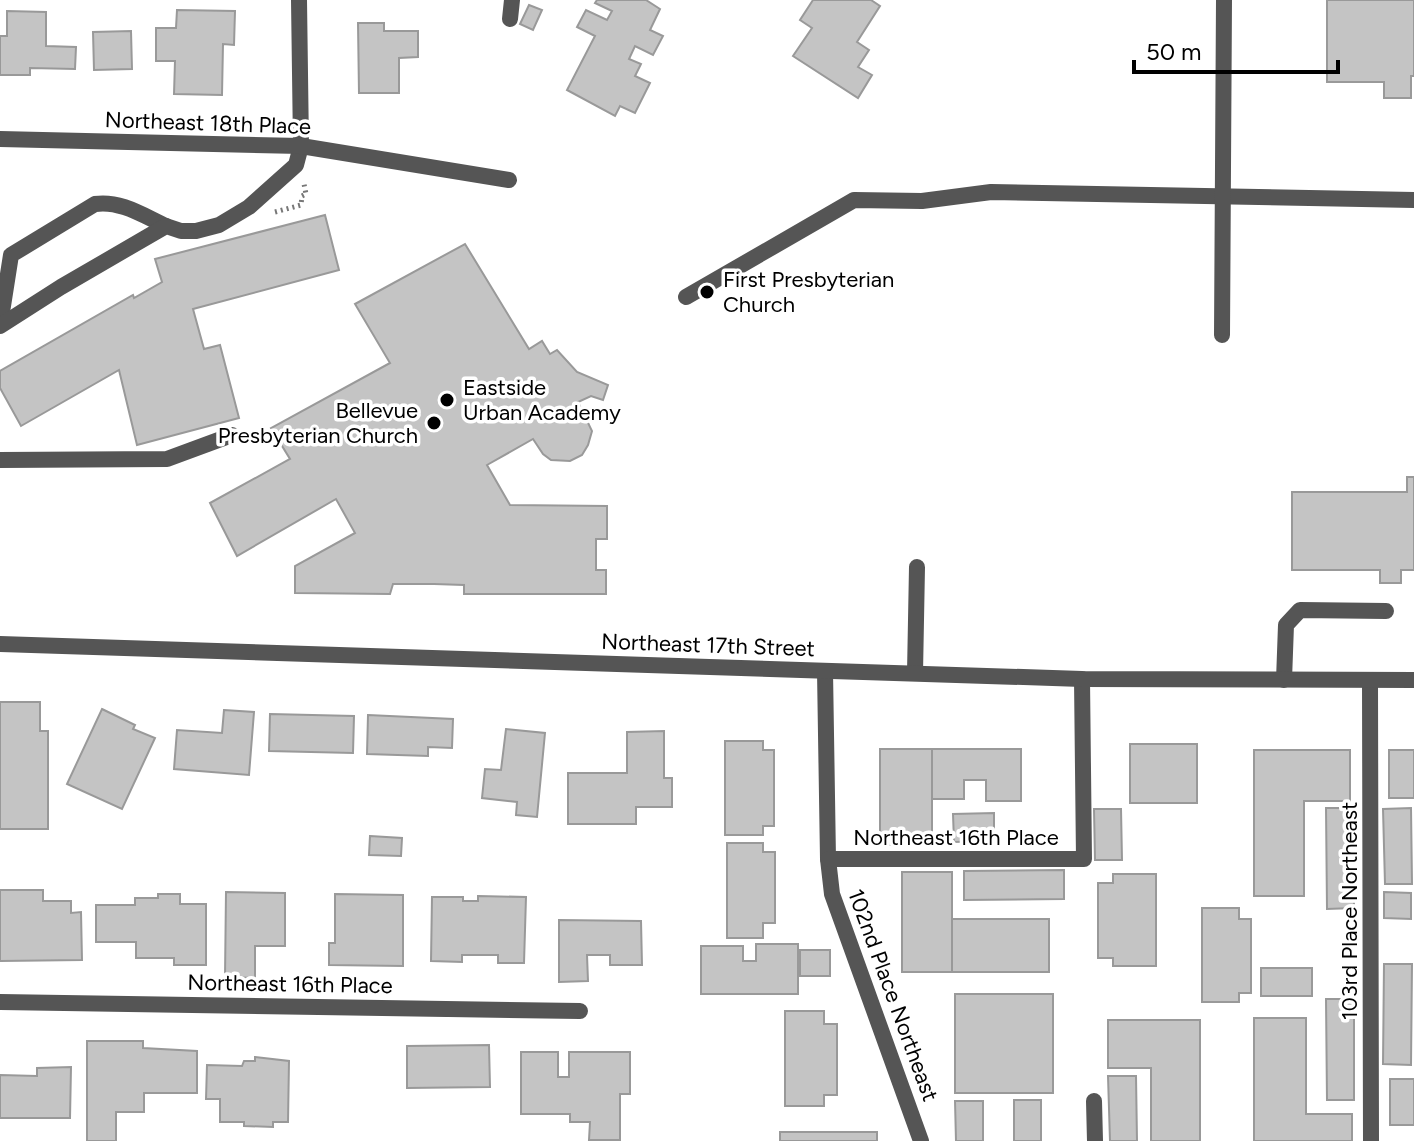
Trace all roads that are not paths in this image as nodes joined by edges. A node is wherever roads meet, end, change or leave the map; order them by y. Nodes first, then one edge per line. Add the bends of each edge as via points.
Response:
1 (299, 0) edge
2 (512, 0) edge
3 (1224, 0) edge
4 (510, 19) dead end
5 (0, 139) edge
6 (301, 146) junction
7 (509, 180) dead end
8 (1222, 195) junction
9 (1414, 200) edge
10 (166, 226) junction
11 (686, 297) dead end
12 (0, 326) edge
13 (1222, 335) dead end
14 (232, 435) dead end
15 (0, 460) edge
16 (917, 567) dead end
17 (1386, 611) dead end
18 (0, 644) edge
19 (825, 671) junction
20 (915, 673) junction
21 (1082, 679) junction
22 (1284, 680) junction
23 (1414, 680) edge
24 (1370, 681) junction
25 (828, 859) junction
26 (0, 1002) edge
27 (580, 1011) dead end
28 (1094, 1101) dead end
29 (921, 1141) edge
30 (1095, 1141) edge
31 (1371, 1141) edge

1 - 6 street
2 - 4 street
3 - 8 street
5 - 6 street, Northeast 18th Place
6 - 7 street, Northeast 18th Place
6 - 10 street via 296,165 249,207 219,225 196,231
8 - 9 street
8 - 11 street via 991,192 922,201 854,200
8 - 13 street
10 - 12 street
10 - 12 street via 122,206 95,204 11,255
14 - 15 street via 167,459
16 - 20 street
17 - 22 street via 1300,610 1286,625
18 - 19 street, Northeast 17th Street
19 - 20 street, Northeast 17th Street
19 - 25 street, 102nd Place Northeast
20 - 21 street, Northeast 17th Street
21 - 22 street, Northeast 17th Street
21 - 25 street, Northeast 16th Place via 1084,859
22 - 24 street, Northeast 17th Street
23 - 24 street, Northeast 17th Street
24 - 31 street, 103rd Place Northeast
25 - 29 street, 102nd Place Northeast via 832,894
26 - 27 street, Northeast 16th Place
28 - 30 street

